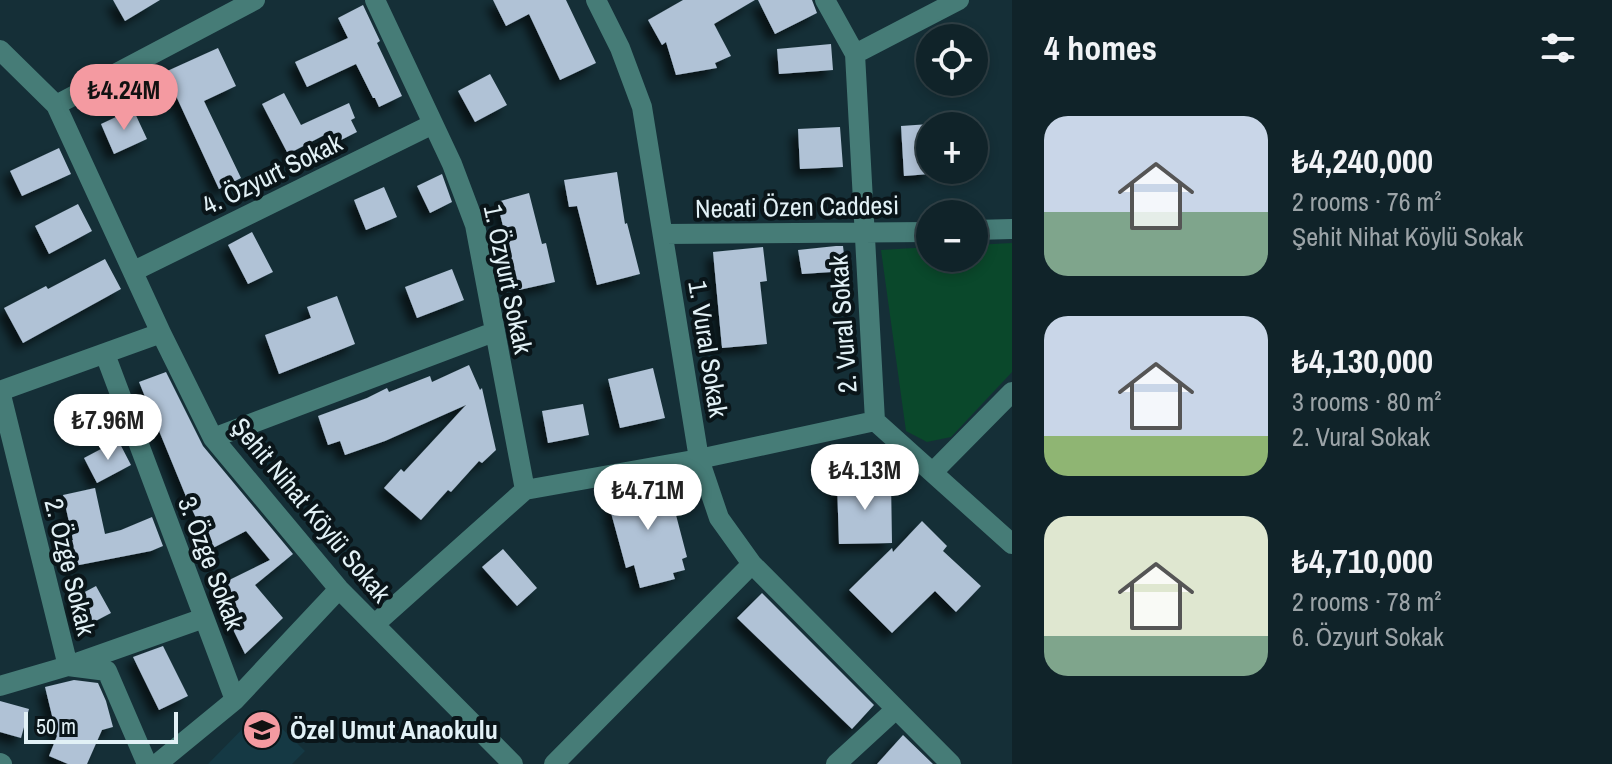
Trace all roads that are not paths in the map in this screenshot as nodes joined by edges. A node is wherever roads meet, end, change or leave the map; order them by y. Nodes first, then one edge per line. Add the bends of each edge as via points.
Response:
1 (255, 0) edge
2 (375, 0) edge
3 (596, 0) edge
4 (825, 0) edge
5 (959, 0) edge
6 (0, 50) edge
7 (855, 54) junction
8 (56, 105) junction
9 (433, 124) junction
10 (1012, 229) edge
11 (988, 230) edge
12 (916, 232) edge
13 (664, 234) junction
14 (864, 234) junction
15 (134, 271) junction
16 (494, 332) junction
17 (161, 333) junction
18 (105, 354) junction
19 (0, 391) edge
20 (1012, 392) edge
21 (875, 421) junction
22 (213, 438) junction
23 (699, 459) junction
24 (933, 472) junction
25 (525, 490) junction
26 (1011, 541) edge
27 (752, 564) junction
28 (339, 589) junction
29 (204, 618) junction
30 (375, 624) junction
31 (68, 666) junction
32 (0, 686) edge
33 (235, 700) junction
34 (896, 709) junction
35 (147, 764) edge
36 (157, 764) edge
37 (513, 764) edge
38 (554, 764) edge
39 (836, 764) edge
40 (951, 764) edge

1 - 8 street
2 - 9 street, 1. Özyurt Sokak
3 - 13 street, 1. Vural Sokak via 642,107
4 - 7 street, 2. Vural Sokak
5 - 7 street
6 - 8 street, Şehit Nihat Köylü Sokak
7 - 14 street, 2. Vural Sokak
8 - 15 street, Şehit Nihat Köylü Sokak
9 - 15 street, 4. Özyurt Sokak
9 - 16 street, 1. Özyurt Sokak via 475,225
10 - 11 street
12 - 14 street, Necati Özen Caddesi
13 - 14 street, Necati Özen Caddesi
13 - 23 street, 1. Vural Sokak
14 - 21 street, 2. Vural Sokak
15 - 17 street, Şehit Nihat Köylü Sokak
16 - 22 street
16 - 25 street, 1. Özyurt Sokak
17 - 18 street
17 - 22 street, Şehit Nihat Köylü Sokak
18 - 19 street
18 - 29 street, 3. Özge Sokak
19 - 31 street, 2. Özge Sokak
20 - 24 street
21 - 23 street
21 - 24 street, 2. Vural Sokak
22 - 28 street, Şehit Nihat Köylü Sokak
23 - 25 street
23 - 27 street, 1. Vural Sokak via 719,518
24 - 26 street, 2. Vural Sokak
25 - 30 street
27 - 34 street, 1. Vural Sokak
27 - 38 street
28 - 30 street, Şehit Nihat Köylü Sokak
28 - 33 street
29 - 31 street
29 - 33 street, 3. Özge Sokak
30 - 37 street, Şehit Nihat Köylü Sokak
31 - 32 street
31 - 35 street, 2. Özge Sokak via 107,671
33 - 36 street
34 - 39 street
34 - 40 street, 1. Vural Sokak

